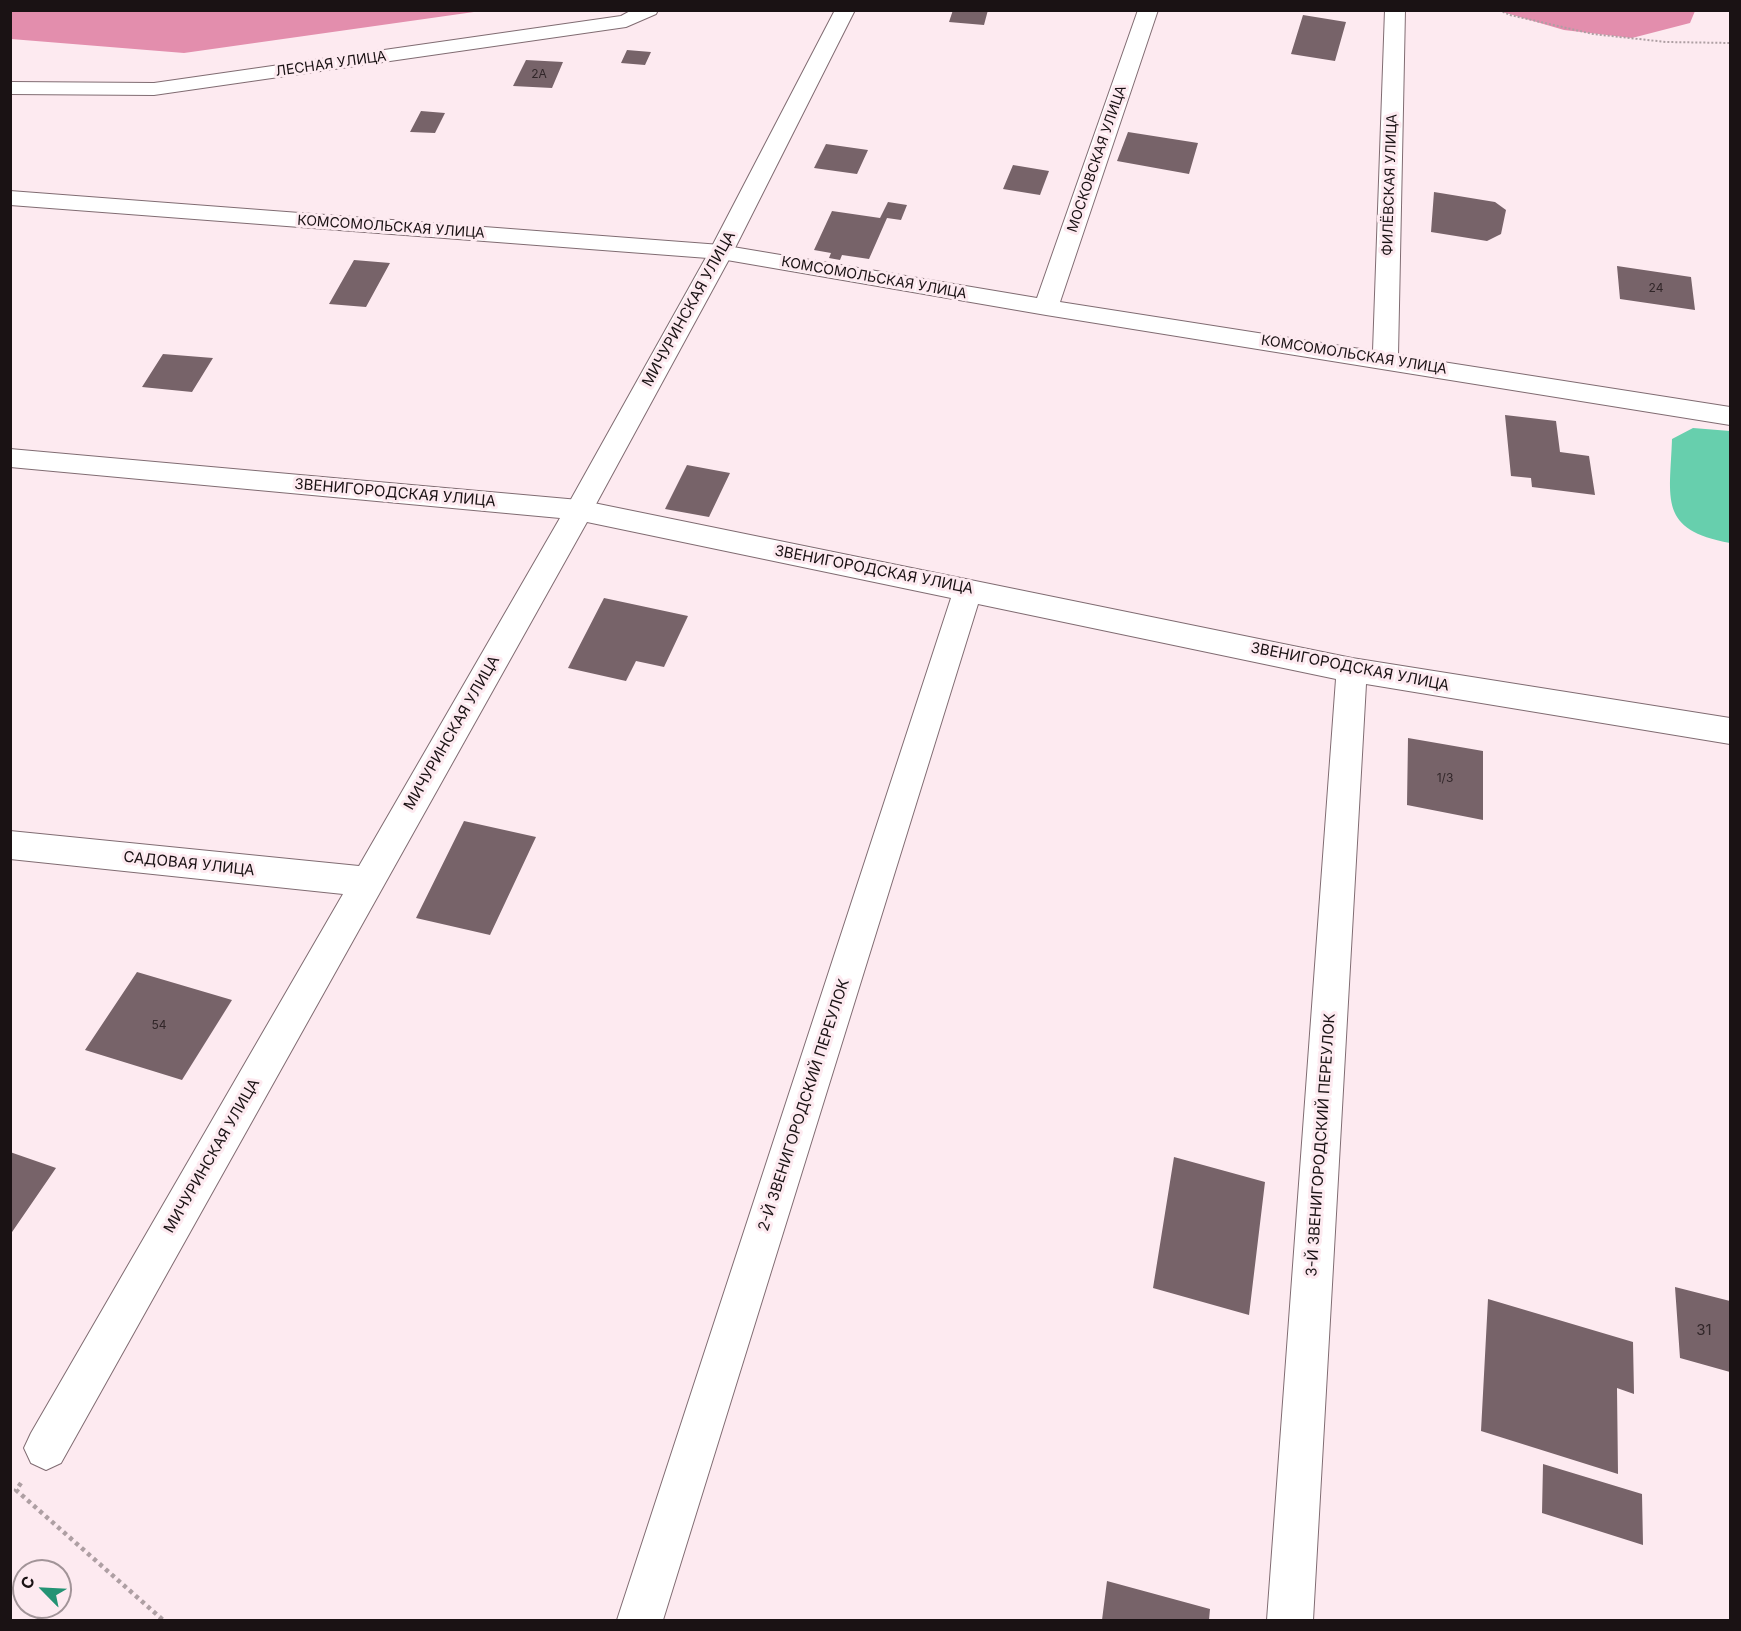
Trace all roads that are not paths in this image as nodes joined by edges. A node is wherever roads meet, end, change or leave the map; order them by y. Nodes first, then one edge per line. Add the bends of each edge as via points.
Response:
1 (649, 10) edge
2 (844, 10) edge
3 (1148, 10) edge
4 (1395, 10) edge
5 (10, 88) edge
6 (10, 198) edge
7 (721, 252) junction
8 (1046, 307) junction
9 (1385, 360) junction
10 (1731, 416) edge
11 (10, 458) edge
12 (579, 510) junction
13 (968, 589) junction
14 (1352, 670) junction
15 (1731, 731) edge
16 (10, 845) edge
17 (368, 882) junction
18 (46, 1448) road end
19 (640, 1620) edge
20 (1290, 1620) edge

1 - 5 street, ЛЕСНАЯ УЛИЦА via 626,21 154,89
2 - 7 street, МИЧУРИНСКАЯ УЛИЦА
3 - 8 street, МОСКОВСКАЯ УЛИЦА
4 - 9 street, ФИЛЁВСКАЯ УЛИЦА
6 - 7 street, КОМСОМОЛЬСКАЯ УЛИЦА
7 - 8 street, КОМСОМОЛЬСКАЯ УЛИЦА
7 - 12 street, МИЧУРИНСКАЯ УЛИЦА
8 - 9 street, КОМСОМОЛЬСКАЯ УЛИЦА
9 - 10 street, КОМСОМОЛЬСКАЯ УЛИЦА
11 - 12 street, ЗВЕНИГОРОДСКАЯ УЛИЦА
12 - 13 street, ЗВЕНИГОРОДСКАЯ УЛИЦА
12 - 17 street, МИЧУРИНСКАЯ УЛИЦА
13 - 14 street, ЗВЕНИГОРОДСКАЯ УЛИЦА
13 - 19 street, 2-Й ЗВЕНИГОРОДСКИЙ ПЕРЕУЛОК
14 - 15 street, ЗВЕНИГОРОДСКАЯ УЛИЦА
14 - 20 street, 3-Й ЗВЕНИГОРОДСКИЙ ПЕРЕУЛОК
16 - 17 street, САДОВАЯ УЛИЦА
17 - 18 street, МИЧУРИНСКАЯ УЛИЦА

